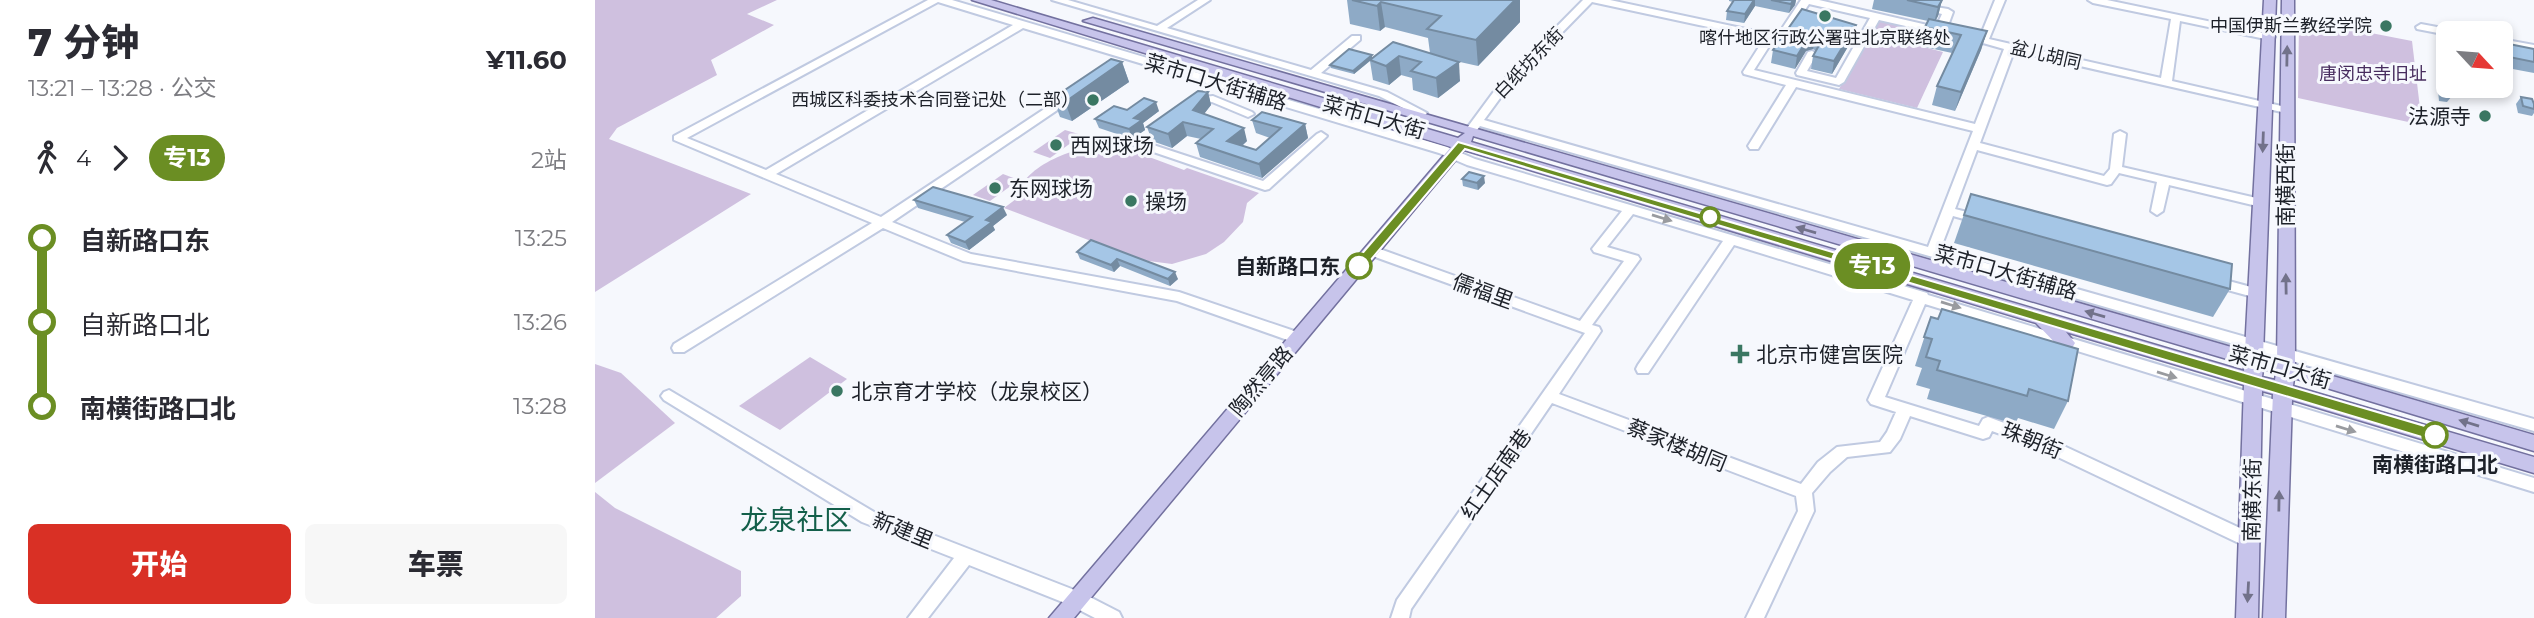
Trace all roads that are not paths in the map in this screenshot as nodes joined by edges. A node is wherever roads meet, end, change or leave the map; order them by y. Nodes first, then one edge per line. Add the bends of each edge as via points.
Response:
1 (935, 0) edge
2 (941, 0) edge
3 (978, 0) edge
4 (1017, 0) edge
5 (1057, 0) edge
6 (1205, 0) edge
7 (1589, 0) edge
8 (1596, 0) edge
9 (1806, 0) edge
10 (2000, 0) edge
11 (2093, 0) edge
12 (2270, 0) edge
13 (2288, 0) edge
14 (1920, 6) edge
15 (1876, 16) junction
16 (2176, 17) junction
17 (1022, 24) junction
18 (1788, 27) edge
19 (2421, 27) dead end
20 (2436, 30) edge
21 (1939, 31) junction
22 (1852, 32) edge
23 (1168, 35) junction
24 (1865, 35) junction
25 (2270, 37) junction
26 (1356, 38) dead end
27 (1983, 41) junction
28 (2513, 44) edge
29 (2010, 47) junction
30 (1128, 48) junction
31 (2534, 48) edge
32 (1812, 54) edge
33 (1110, 69) edge
34 (1308, 72) junction
35 (1274, 73) junction
36 (1255, 82) junction
37 (1793, 83) junction
38 (2166, 83) junction
39 (1087, 85) edge
40 (1266, 97) junction
41 (2265, 105) junction
42 (1181, 110) edge
43 (2286, 110) junction
44 (1421, 113) junction
45 (1980, 128) junction
46 (1153, 130) edge
47 (1308, 132) dead end
48 (2120, 134) dead end
49 (1466, 137) junction
50 (1973, 145) junction
51 (1754, 146) dead end
52 (2116, 169) junction
53 (766, 175) junction
54 (2164, 180) junction
55 (1610, 188) junction
56 (2261, 203) junction
57 (1630, 209) junction
58 (1949, 211) junction
59 (2157, 211) dead end
60 (881, 223) junction
61 (2003, 225) edge
62 (1787, 240) junction
63 (1738, 241) junction
64 (1371, 251) junction
65 (1933, 251) junction
66 (2203, 279) edge
67 (2257, 293) junction
68 (1922, 296) junction
69 (2042, 318) junction
70 (1589, 329) junction
71 (1298, 338) junction
72 (2066, 343) junction
73 (679, 348) dead end
74 (2255, 352) junction
75 (2286, 361) junction
76 (1643, 369) dead end
77 (2254, 392) junction
78 (669, 396) dead end
79 (1551, 397) junction
80 (2282, 400) junction
81 (1905, 409) junction
82 (2534, 425) edge
83 (2534, 443) edge
84 (2534, 465) edge
85 (2534, 485) edge
86 (1804, 492) junction
87 (2251, 541) junction
88 (966, 556) junction
89 (1076, 599) junction
90 (917, 618) edge
91 (1060, 618) edge
92 (1113, 618) edge
93 (1400, 618) edge
94 (1755, 618) edge
95 (2247, 618) edge
96 (2274, 618) edge

1 - 53 street via 678,138
2 - 17 street, 菜市口大街辅路
3 - 30 main road, 菜市口大街
4 - 30 main road, 菜市口大街
5 - 23 street
6 - 23 street
7 - 49 street, 白纸坊东街 via 1502,88
8 - 37 street via 1770,37 1748,72
9 - 15 street, 盆儿胡同
9 - 18 street
10 - 27 street
11 - 16 street
12 - 25 main road, 南横西街
43 -> 13 main road, 南横西街
14 - 21 street via 1948,12
15 - 21 street, 盆儿胡同
15 - 24 street
16 - 25 street
16 - 38 street
17 - 30 street, 菜市口大街辅路
17 - 53 street
19 - 20 street
21 - 27 street, 盆儿胡同
22 - 24 street
23 - 30 main road, 菜市口大街
23 - 30 main road
23 - 34 street
23 - 35 main road, 菜市口大街
24 - 32 street via 1839,82 1801,73
25 - 41 main road, 南横西街
26 - 34 street
27 - 29 street, 盆儿胡同
28 - 31 street
29 - 38 street, 盆儿胡同
29 - 45 street
30 - 33 street
30 - 36 main road, 菜市口大街
30 - 40 street, 菜市口大街辅路
34 - 35 main road
34 - 44 street via 1383,94
35 - 44 main road, 菜市口大街
36 - 40 main road
36 - 49 main road, 菜市口大街
37 - 45 street
37 - 51 street
38 - 41 street, 盆儿胡同
39 - 60 street
40 - 42 street via 1253,116 1205,98
40 - 49 street, 菜市口大街辅路
41 - 43 street, 盆儿胡同
41 -> 56 main road, 南横西街
75 -> 43 main road, 南横西街
44 - 49 main road, 菜市口大街
45 - 50 street
46 - 47 street via 1137,143 1265,186 1321,136
48 - 52 street
49 - 55 main road, 菜市口大街
49 - 57 street, 菜市口大街辅路 via 1471,162
49 - 64 main road, 陶然亭路
49 - 65 street, 菜市口大街辅路
74 -> 49 main road, 菜市口大街
50 - 52 street via 2107,181
50 - 58 street
52 - 54 street
53 - 60 street
54 - 56 street
54 - 59 street
55 - 57 main road
55 - 62 main road, 菜市口大街
56 - 67 main road, 南横西街
57 -> 63 street, 菜市口大街辅路
57 - 70 street, 红土店南巷 via 1599,249 1633,259
58 - 61 street
58 - 65 street
60 - 71 street via 968,258 1179,297
60 - 73 street
62 - 63 main road
62 - 69 main road, 菜市口大街
63 - 68 street, 菜市口大街辅路
63 - 76 street
64 - 70 street, 儒福里
64 - 71 main road, 陶然亭路
65 - 74 street, 菜市口大街辅路
66 - 67 street
67 - 74 main road, 南横西街
68 -> 72 street, 菜市口大街辅路
68 - 81 street, 珠朝街 via 1876,400
69 - 72 main road
69 - 77 main road, 菜市口大街
70 - 79 street, 红土店南巷
71 - 89 main road, 陶然亭路
72 -> 77 street, 菜市口大街辅路
74 - 75 main road, 菜市口大街
74 - 77 main road, 南横东街
75 - 80 main road, 南横西街
75 - 82 street
83 -> 75 main road, 菜市口大街
77 - 80 main road, 菜市口大街
77 - 87 main road, 南横东街
78 - 88 street, 新建里 via 868,517
79 - 86 street, 蔡家楼胡同
79 - 93 street, 红土店南巷 via 1403,606
80 - 84 main road, 菜市口大街
80 -> 85 street
96 -> 80 main road, 南横东街
81 - 86 street via 1884,448 1843,451
81 - 87 street, 珠朝街 via 1983,433 1988,423 2047,445
86 - 94 street via 1806,511
87 -> 95 main road, 南横东街
88 - 89 street, 新建里
88 - 90 street
89 - 91 main road, 陶然亭路
89 - 92 street, 新建里

